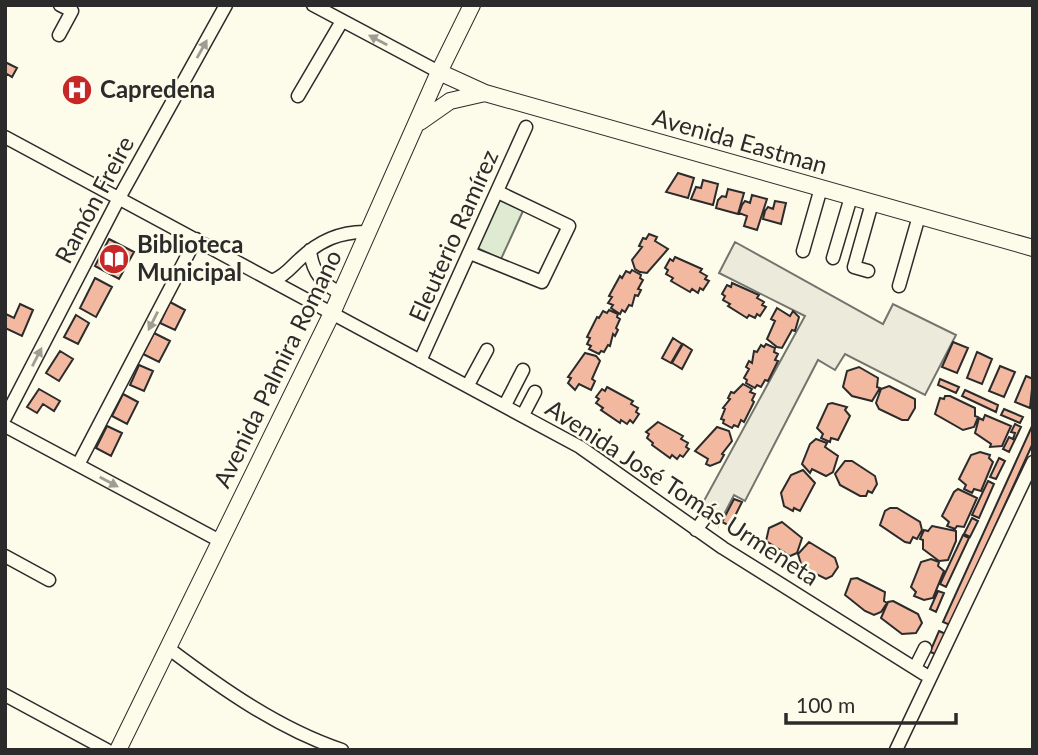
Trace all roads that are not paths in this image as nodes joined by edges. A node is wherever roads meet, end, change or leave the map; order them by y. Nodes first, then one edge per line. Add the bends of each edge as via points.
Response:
1 (60, 5) edge
2 (226, 5) edge
3 (313, 5) edge
4 (472, 5) edge
5 (342, 20) junction
6 (59, 35) dead end
7 (439, 72) junction
8 (485, 93) junction
9 (298, 96) dead end
10 (526, 127) dead end
11 (410, 136) junction
12 (5, 137) edge
13 (821, 188) junction
14 (498, 192) junction
15 (851, 197) junction
16 (119, 198) junction
17 (872, 203) junction
18 (919, 216) junction
19 (368, 232) junction
20 (196, 239) junction
21 (1033, 248) edge
22 (310, 250) junction
23 (803, 251) dead end
24 (470, 253) junction
25 (834, 258) dead end
26 (868, 271) dead end
27 (274, 280) junction
28 (899, 286) dead end
29 (341, 293) junction
30 (333, 311) junction
31 (487, 350) dead end
32 (420, 361) junction
33 (523, 370) dead end
34 (468, 385) junction
35 (535, 392) dead end
36 (505, 405) junction
37 (523, 415) junction
38 (5, 418) edge
39 (5, 426) edge
40 (1033, 462) edge
41 (78, 465) junction
42 (707, 515) dead end
43 (696, 530) junction
44 (729, 535) dead end
45 (220, 541) junction
46 (723, 548) junction
47 (5, 556) edge
48 (49, 580) dead end
49 (168, 648) junction
50 (925, 648) dead end
51 (5, 695) edge
52 (107, 750) edge
53 (118, 750) edge
54 (342, 750) edge
55 (896, 750) edge

1 - 6 street via 72,11
16 -> 2 street, Ramón Freire
3 - 5 street
4 - 7 main road, Avenida Palmira Romano
7 -> 5 street
5 - 9 street
7 - 8 main road, Avenida Eastman
7 - 11 main road, Avenida Palmira Romano
8 - 11 main road via 440,106 423,118
8 - 13 main road, Avenida Eastman
10 - 14 street, Eleuterio Ramírez
11 - 19 main road, Avenida Palmira Romano
12 - 16 street, Avenida José Tomás Urmeneta
13 - 15 main road, Avenida Eastman
13 - 23 street
14 - 24 street, Eleuterio Ramírez
14 - 24 street via 569,226 564,237 542,282
15 - 17 main road, Avenida Eastman
15 - 25 street
16 - 20 street, Avenida José Tomás Urmeneta
38 -> 16 street, Ramón Freire
17 - 18 main road, Avenida Eastman
17 - 26 street via 854,267
18 - 21 main road, Avenida Eastman
18 - 28 street
19 - 22 street via 339,235
19 - 29 main road, Avenida Palmira Romano
20 - 27 street, Avenida José Tomás Urmeneta
20 -> 41 street
22 - 27 street
22 - 29 street via 320,278
24 - 32 street, Eleuterio Ramírez
27 - 30 street, Avenida José Tomás Urmeneta
29 - 30 main road, Avenida Palmira Romano
30 - 32 street, Avenida José Tomás Urmeneta
30 - 45 main road, Avenida Palmira Romano
31 - 34 street
32 - 34 street, Avenida José Tomás Urmeneta
33 - 36 street
34 - 36 street, Avenida José Tomás Urmeneta
35 - 37 street
36 - 37 street, Avenida José Tomás Urmeneta
37 - 43 street, Avenida José Tomás Urmeneta via 611,466
39 - 41 street
40 - 55 street
41 -> 45 street
42 - 43 street
43 - 46 street, Avenida José Tomás Urmeneta
44 - 46 street
45 - 49 main road, Avenida Palmira Romano
46 - 50 street, Avenida José Tomás Urmeneta via 919,671
47 - 48 street
49 - 53 main road, Avenida Palmira Romano
49 - 54 street via 272,719
51 - 52 street

